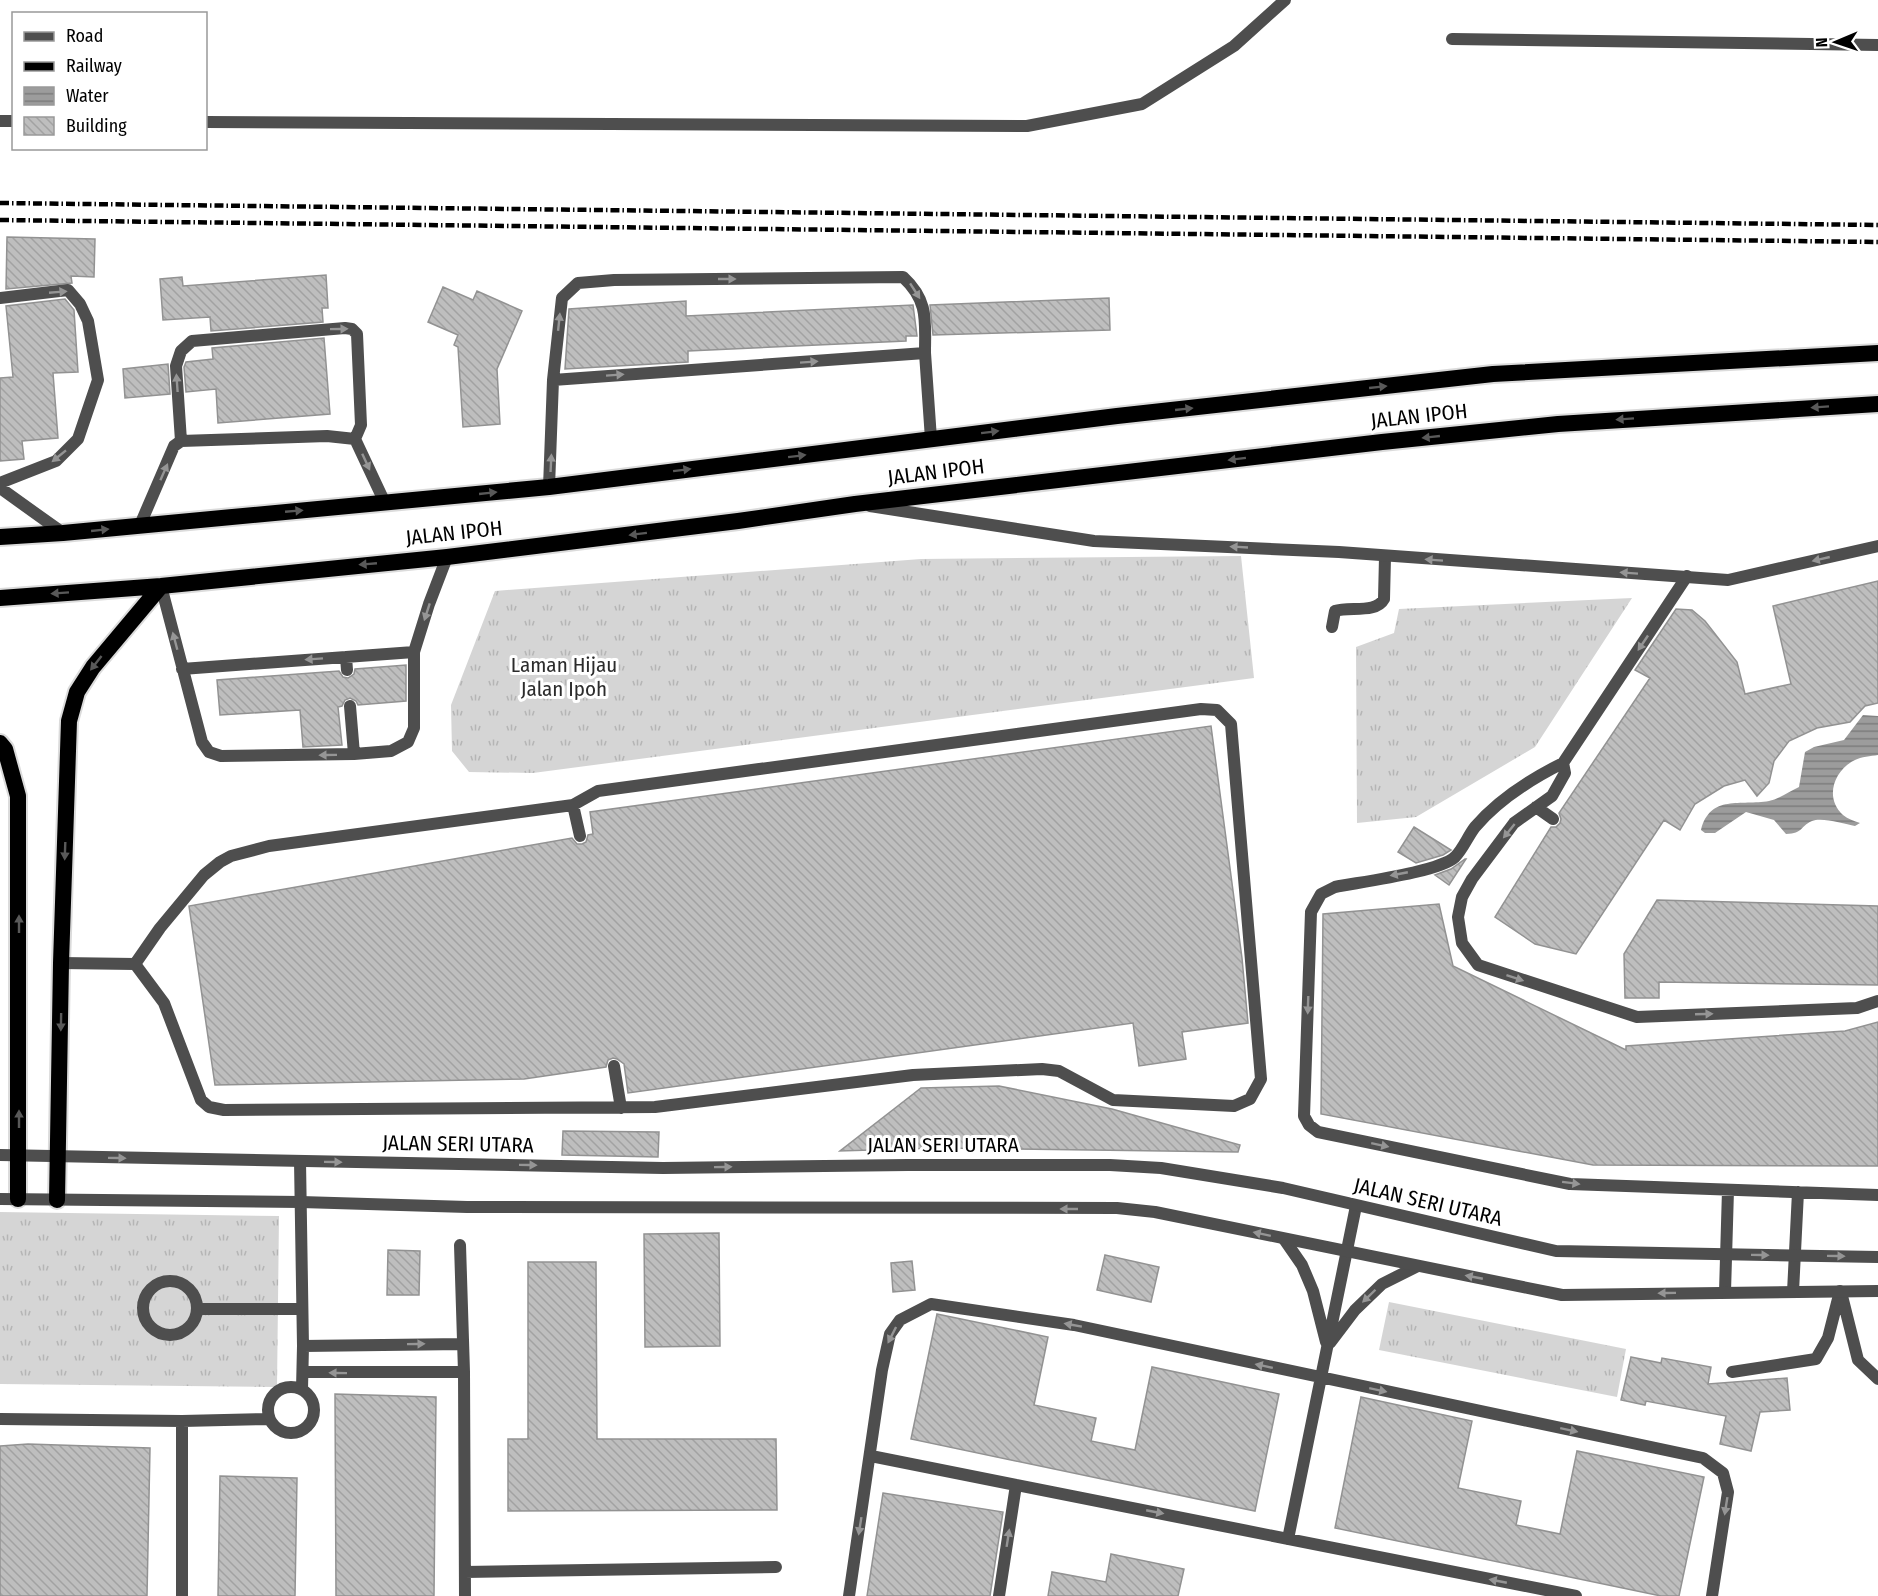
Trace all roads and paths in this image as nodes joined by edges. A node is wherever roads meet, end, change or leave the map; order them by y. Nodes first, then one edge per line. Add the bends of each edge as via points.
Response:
1 (1285, 0) edge
2 (1452, 39) dead end
3 (1878, 45) edge
4 (207, 122) edge
5 (0, 298) edge
6 (926, 353) junction
7 (1878, 353) edge
8 (553, 380) junction
9 (1878, 404) edge
10 (356, 439) junction
11 (931, 439) junction
12 (181, 441) junction
13 (0, 485) edge
14 (549, 487) junction
15 (385, 503) junction
16 (855, 504) junction
17 (140, 525) junction
18 (63, 534) junction
19 (0, 537) edge
20 (1878, 546) edge
21 (447, 557) junction
22 (1385, 557) junction
23 (1687, 576) junction
24 (161, 586) junction
25 (0, 598) edge
26 (1332, 627) dead end
27 (414, 652) junction
28 (346, 657) junction
29 (182, 669) junction
30 (347, 670) dead end
31 (350, 705) dead end
32 (0, 743) edge
33 (354, 754) junction
34 (1563, 763) junction
35 (573, 805) junction
36 (1536, 807) junction
37 (1553, 819) dead end
38 (580, 836) dead end
39 (61, 963) junction
40 (135, 964) junction
41 (1878, 1001) edge
42 (614, 1066) dead end
43 (621, 1108) junction
44 (0, 1155) edge
45 (19, 1155) junction
46 (59, 1156) junction
47 (300, 1161) junction
48 (1728, 1190) junction
49 (1798, 1192) junction
50 (1878, 1196) edge
51 (0, 1199) edge
52 (18, 1199) junction
53 (57, 1200) junction
54 (301, 1202) junction
55 (1356, 1206) junction
56 (1284, 1239) junction
57 (460, 1245) dead end
58 (1346, 1252) junction
59 (1726, 1255) junction
60 (1794, 1256) junction
61 (1878, 1257) edge
62 (1418, 1266) junction
63 (1840, 1291) junction
64 (1878, 1291) edge
65 (1725, 1292) junction
66 (1793, 1292) junction
67 (197, 1309) junction
68 (303, 1309) junction
69 (463, 1344) junction
70 (303, 1346) junction
71 (1327, 1346) junction
72 (303, 1372) junction
73 (464, 1372) junction
74 (1732, 1372) dead end
75 (1321, 1378) junction
76 (1878, 1379) edge
77 (302, 1389) junction
78 (0, 1419) edge
79 (269, 1419) junction
80 (182, 1421) junction
81 (871, 1456) junction
82 (1017, 1485) junction
83 (1288, 1539) junction
84 (776, 1567) dead end
85 (465, 1572) junction
86 (182, 1596) edge
87 (465, 1596) edge
88 (849, 1596) edge
89 (999, 1596) edge
90 (1576, 1596) edge
91 (1712, 1596) edge

1 - 4 street via 1234,46 1142,104 1027,126
2 - 3 street
5 -> 13 street via 68,290 88,321 98,380 78,439 56,461
8 -> 6 street
8 -> 6 street via 562,298 578,284 614,279 903,277 916,289 924,310
6 - 11 street
11 -> 7 highway, JALAN IPOH via 1493,374
14 -> 8 street
9 -> 16 highway, JALAN IPOH via 1558,424
10 - 12 street via 327,435
12 -> 10 street via 176,366 181,351 192,341 345,328 357,334 361,425
10 -> 15 street
14 -> 11 highway, JALAN IPOH
17 -> 12 street via 174,446
13 - 18 street
15 -> 14 highway, JALAN IPOH
17 -> 15 highway, JALAN IPOH
16 -> 21 highway, JALAN IPOH
22 -> 16 street via 1094,541
18 -> 17 highway, JALAN IPOH
18 - 19 highway, JALAN IPOH
20 -> 23 street via 1728,580
21 -> 24 highway, JALAN IPOH
21 -> 27 street
23 -> 22 street
22 - 26 street via 1381,605 1335,611
23 -> 34 street
24 -> 25 highway, JALAN IPOH
29 -> 24 street
24 -> 39 highway via 93,667 74,702 69,721
27 - 28 street
27 - 33 street via 414,728 408,742 391,751
28 -> 29 street
28 - 30 street
33 -> 29 street via 221,756 209,752 202,742
31 - 33 street
45 -> 32 highway via 18,796
34 - 36 street via 1565,774 1552,796
34 -> 48 street via 1503,800 1475,827 1455,858 1438,867 1335,886 1321,894 1311,912 1304,1116 1318,1132 1570,1184
35 - 38 street
35 - 40 street via 269,846 231,856 204,875
35 - 43 street via 598,791 1201,709 1217,710 1231,724 1261,1079 1250,1099 1234,1106 1113,1100 1059,1071 1042,1069 912,1075
36 - 37 street
36 -> 41 street via 1514,824 1462,897 1458,917 1462,943 1478,965 1637,1017 1857,1008
39 - 40 street
39 -> 46 highway
40 - 43 street via 164,1003 201,1100 209,1107
42 - 43 street
44 - 45 street, JALAN SERI UTARA
45 - 46 street, JALAN SERI UTARA
45 - 52 highway
46 -> 47 street, JALAN SERI UTARA
46 - 53 highway
47 - 54 street
47 -> 55 street, JALAN SERI UTARA via 663,1168 1110,1165 1161,1168 1283,1188
48 - 49 street
48 - 59 street
49 - 50 street
49 - 60 street
51 - 52 street
52 - 53 street
53 - 54 street
56 -> 54 street via 1155,1212 1117,1208 466,1207
54 - 68 street
55 - 58 street
55 - 59 street, JALAN SERI UTARA via 1556,1251
56 - 58 street
56 - 71 street via 1302,1265 1313,1291
57 - 69 street
58 - 62 street
58 - 71 street
59 -> 60 street, JALAN SERI UTARA
59 - 65 street
60 -> 61 street, JALAN SERI UTARA
60 - 66 street
65 -> 62 street via 1562,1294
62 -> 71 street via 1382,1284
63 - 64 street
63 - 66 street
63 - 74 street via 1828,1338 1816,1359
63 - 76 street via 1858,1360
65 - 66 street
67 - 67 street via 188,1328 169,1335 150,1327 142,1307 151,1288 171,1281 189,1289
67 - 68 street
68 - 70 street
70 -> 69 street
69 - 73 street
70 - 72 street
71 - 75 street
73 -> 72 street
72 - 77 street
73 - 85 street
75 -> 81 street via 1074,1325 931,1304 900,1320 890,1334
75 - 83 street
75 -> 91 street via 1703,1458 1723,1473 1728,1492
77 - 79 street via 280,1389 267,1407
77 - 79 street via 314,1407 307,1428 285,1433
78 - 80 street
79 - 80 street
80 - 86 street
81 - 82 street
81 -> 88 street
82 -> 83 street
89 -> 82 street
90 -> 83 street
84 - 85 street
85 - 87 street

